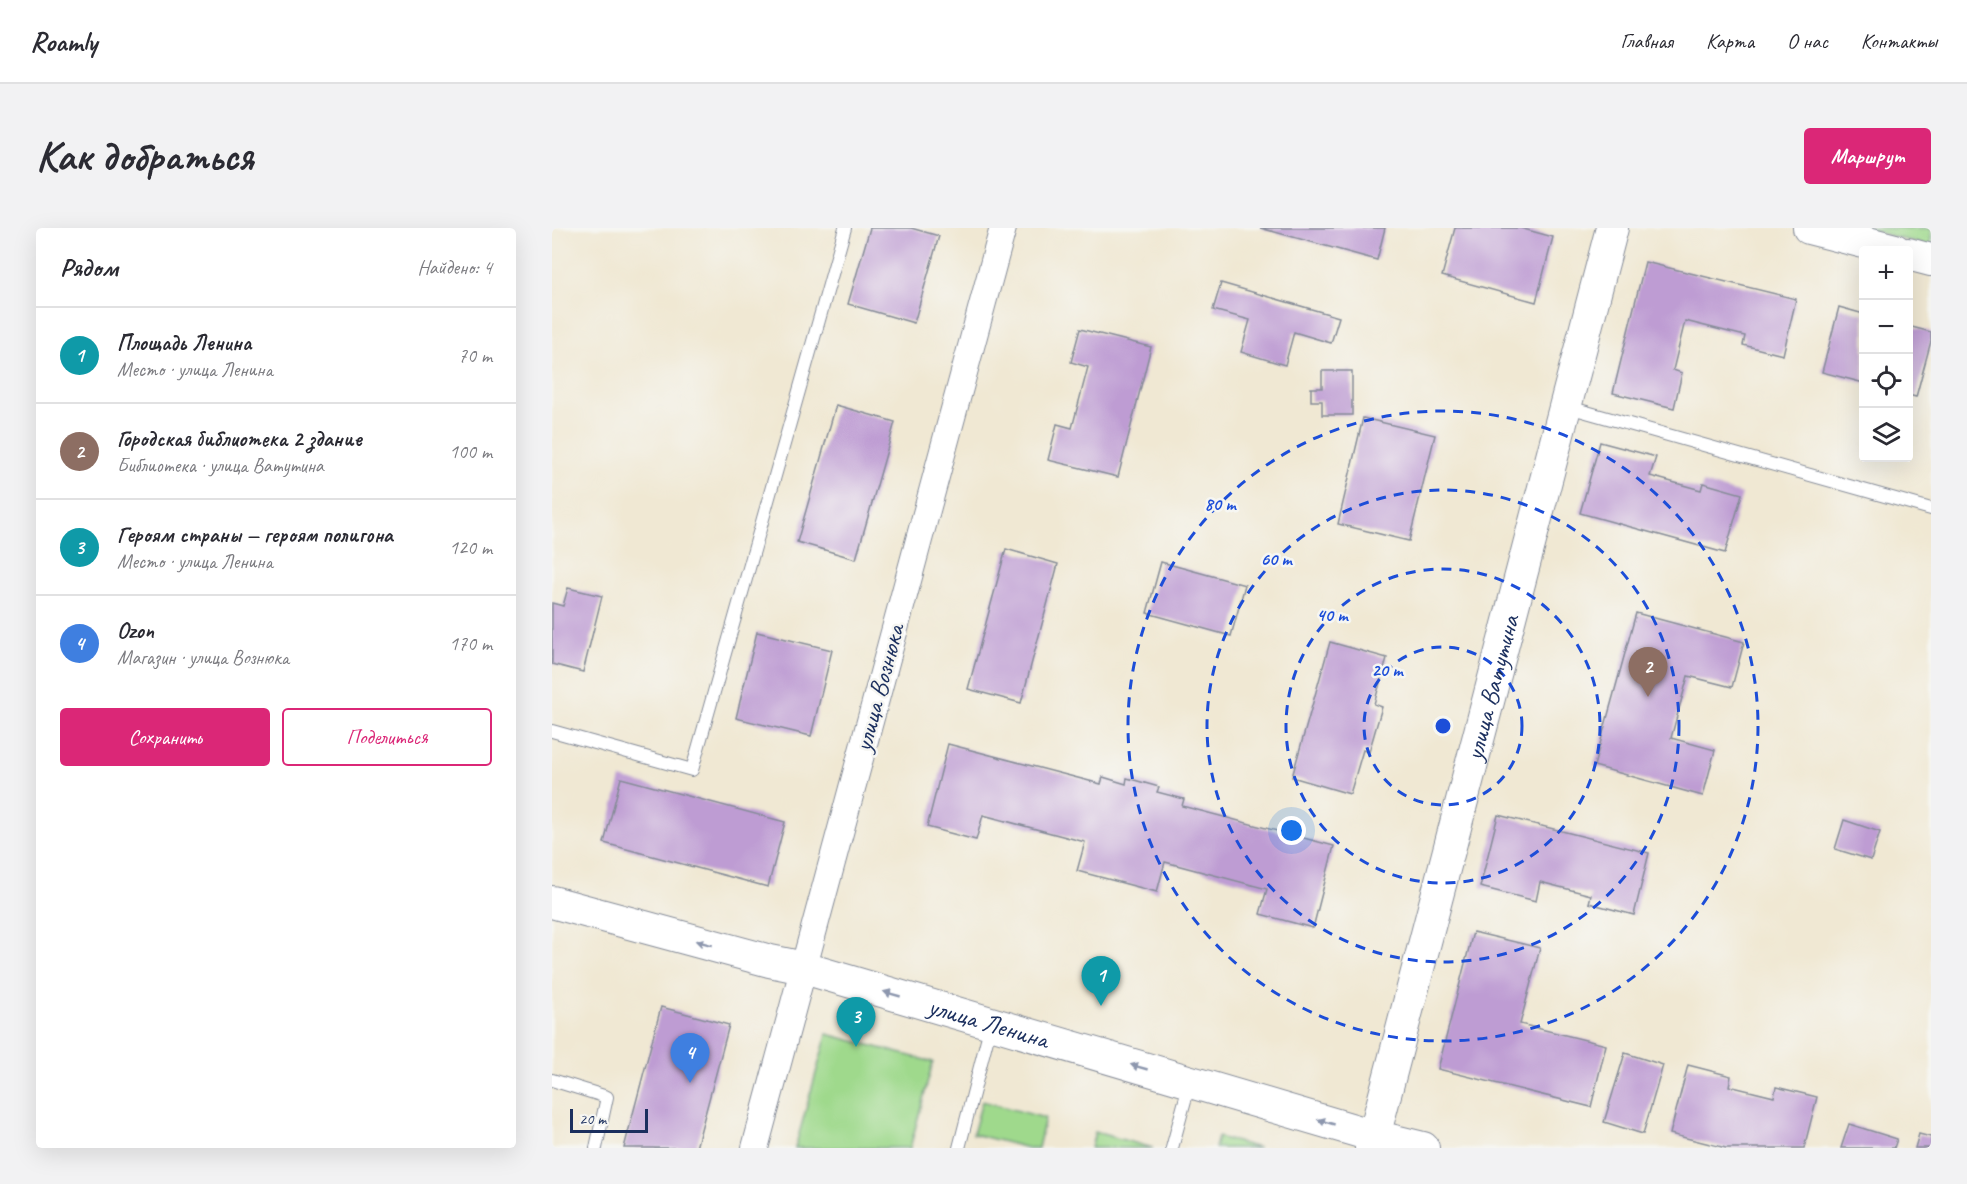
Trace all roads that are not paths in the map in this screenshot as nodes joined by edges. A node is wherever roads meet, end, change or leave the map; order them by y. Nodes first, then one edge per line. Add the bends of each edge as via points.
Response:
1 (845, 228) edge
2 (1004, 228) edge
3 (1612, 228) edge
4 (1809, 228) edge
5 (1879, 246) edge
6 (1913, 255) edge
7 (1931, 260) edge
8 (1565, 406) junction
9 (1931, 509) edge
10 (552, 731) edge
11 (552, 902) edge
12 (804, 968) junction
13 (991, 1023) junction
14 (552, 1080) edge
15 (1190, 1082) junction
16 (1373, 1142) edge
17 (596, 1148) edge
18 (755, 1148) edge
19 (959, 1148) edge
20 (1172, 1148) edge
21 (1423, 1148) edge

1 - 10 lane via 692,770
2 - 12 street, улица Вознюка
3 - 8 street, улица Ватутина
4 - 5 street
6 - 7 street
8 - 9 lane
8 - 16 street, улица Ватутина
12 -> 11 street, улица Ленина
13 -> 12 street, улица Ленина
12 - 18 street, улица Вознюка
15 -> 13 street, улица Ленина
13 - 19 lane
14 - 17 lane via 607,1096
16 -> 15 street, улица Ленина
15 - 20 lane
16 - 21 street, улица Ленина

